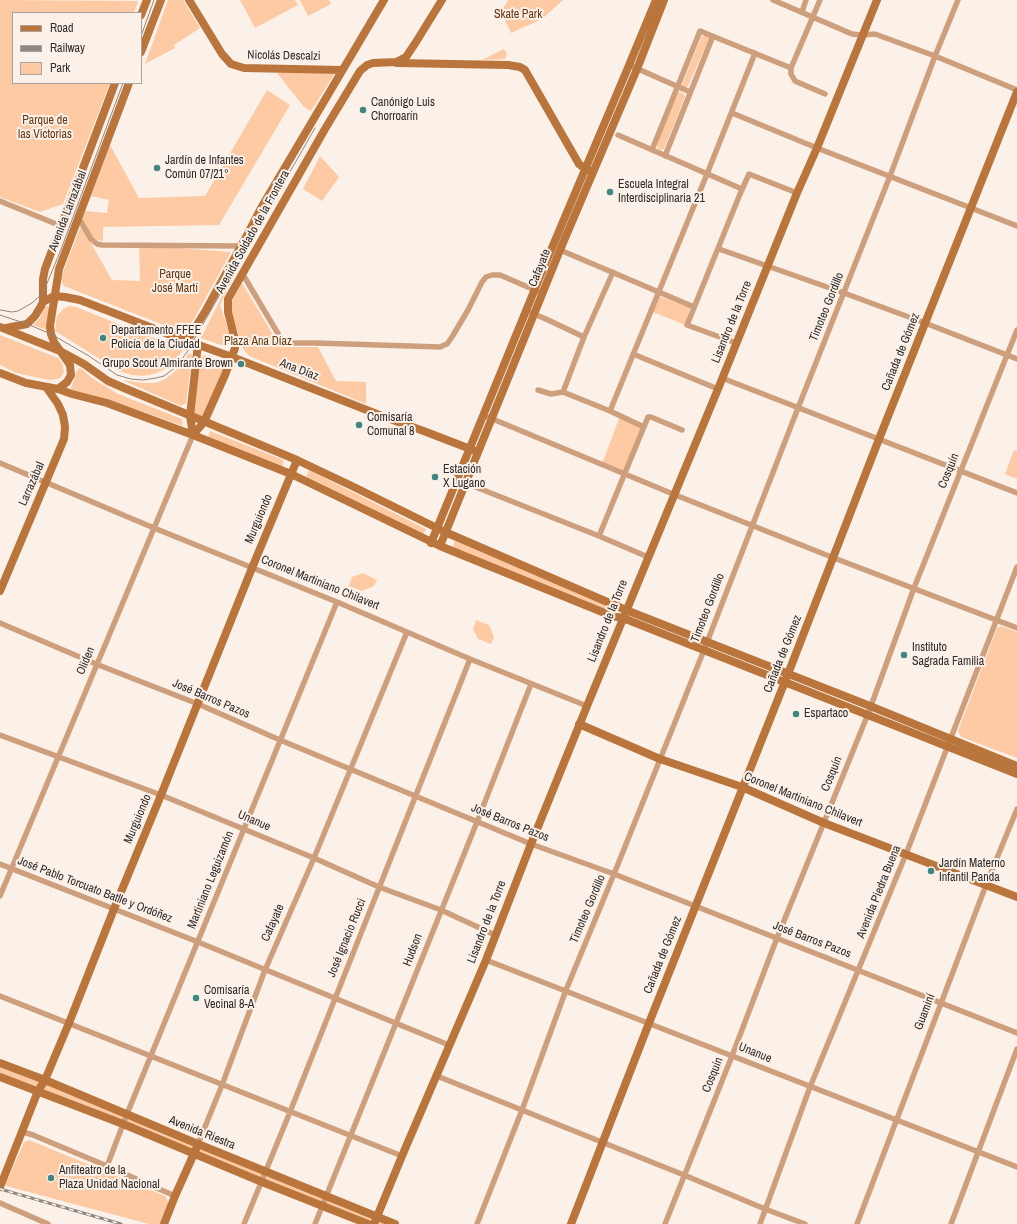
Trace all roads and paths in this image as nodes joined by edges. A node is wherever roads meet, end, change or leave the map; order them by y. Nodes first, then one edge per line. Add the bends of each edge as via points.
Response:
1 (147, 0) edge
2 (189, 0) edge
3 (384, 0) edge
4 (442, 0) edge
5 (656, 0) edge
6 (664, 0) edge
7 (773, 0) edge
8 (806, 0) edge
9 (820, 0) edge
10 (877, 0) edge
11 (958, 0) edge
12 (158, 1) edge
13 (142, 12) edge
14 (802, 12) junction
15 (813, 17) junction
16 (862, 35) junction
17 (713, 36) junction
18 (142, 49) edge
19 (755, 53) junction
20 (935, 56) junction
21 (396, 62) junction
22 (629, 66) junction
23 (791, 68) junction
24 (637, 70) junction
25 (341, 72) junction
26 (115, 84) edge
27 (129, 84) edge
28 (351, 84) junction
29 (678, 86) junction
30 (1017, 91) edge
31 (690, 92) junction
32 (825, 94) dead end
33 (321, 105) junction
34 (334, 112) junction
35 (732, 113) junction
36 (618, 135) dead end
37 (817, 148) junction
38 (652, 150) junction
39 (665, 156) junction
40 (590, 171) junction
41 (707, 174) junction
42 (890, 176) junction
43 (76, 184) junction
44 (89, 189) junction
45 (742, 189) junction
46 (797, 193) junction
47 (0, 202) edge
48 (971, 208) junction
49 (78, 217) junction
50 (61, 226) junction
51 (1017, 226) edge
52 (241, 246) junction
53 (719, 249) junction
54 (560, 250) junction
55 (767, 266) junction
56 (227, 271) junction
57 (613, 272) junction
58 (241, 276) junction
59 (535, 290) junction
60 (658, 292) junction
61 (844, 292) junction
62 (543, 294) junction
63 (54, 296) junction
64 (43, 302) junction
65 (694, 307) junction
66 (526, 311) junction
67 (534, 315) junction
68 (926, 323) junction
69 (2, 328) edge
70 (1017, 330) edge
71 (584, 337) junction
72 (187, 341) junction
73 (736, 343) junction
74 (198, 344) junction
75 (60, 350) junction
76 (633, 354) junction
77 (1007, 355) junction
78 (232, 357) junction
79 (1017, 359) edge
80 (0, 373) edge
81 (722, 378) junction
82 (46, 387) junction
83 (718, 388) junction
84 (58, 389) junction
85 (538, 390) dead end
86 (563, 392) junction
87 (798, 408) junction
88 (610, 411) junction
89 (483, 415) junction
90 (190, 416) junction
91 (491, 419) junction
92 (204, 422) junction
93 (644, 427) junction
94 (682, 430) dead end
95 (193, 435) junction
96 (879, 439) junction
97 (470, 449) junction
98 (478, 452) junction
99 (297, 460) junction
100 (0, 463) edge
101 (961, 472) junction
102 (291, 474) junction
103 (626, 474) junction
104 (461, 481) junction
105 (46, 482) junction
106 (1017, 493) edge
107 (674, 494) junction
108 (752, 525) junction
109 (154, 528) junction
110 (441, 530) junction
111 (599, 536) junction
112 (431, 543) junction
113 (440, 546) junction
114 (648, 557) junction
115 (834, 558) junction
116 (1017, 567) edge
117 (252, 568) junction
118 (914, 588) junction
119 (0, 591) edge
120 (337, 602) junction
121 (624, 614) junction
122 (996, 620) junction
123 (0, 622) edge
124 (1017, 628) edge
125 (407, 632) junction
126 (705, 646) junction
127 (470, 659) junction
128 (96, 664) junction
129 (788, 674) junction
130 (784, 682) junction
131 (531, 684) junction
132 (198, 704) junction
133 (587, 706) junction
134 (869, 710) junction
135 (579, 724) junction
136 (0, 735) edge
137 (280, 740) junction
138 (949, 742) junction
139 (58, 756) junction
140 (660, 759) junction
141 (1017, 766) edge
142 (350, 769) junction
143 (1017, 774) edge
144 (742, 787) junction
145 (161, 795) junction
146 (415, 796) junction
147 (1017, 809) edge
148 (477, 822) junction
149 (824, 823) junction
150 (243, 829) junction
151 (530, 844) junction
152 (906, 854) junction
153 (314, 858) junction
154 (0, 864) edge
155 (11, 868) junction
156 (614, 874) junction
157 (986, 884) junction
158 (379, 887) junction
159 (0, 896) edge
160 (1017, 897) edge
161 (696, 906) junction
162 (114, 909) junction
163 (441, 910) junction
164 (496, 935) junction
165 (777, 938) junction
166 (198, 942) junction
167 (486, 960) junction
168 (265, 970) junction
169 (858, 970) junction
170 (566, 990) junction
171 (0, 996) edge
172 (335, 997) junction
173 (940, 1002) junction
174 (69, 1023) junction
175 (397, 1023) junction
176 (649, 1023) junction
177 (1017, 1033) edge
178 (449, 1045) junction
179 (1017, 1049) edge
180 (151, 1056) junction
181 (732, 1056) junction
182 (0, 1063) edge
183 (437, 1076) junction
184 (0, 1077) edge
185 (45, 1080) junction
186 (222, 1085) junction
187 (810, 1087) junction
188 (38, 1091) junction
189 (522, 1110) junction
190 (290, 1112) junction
191 (127, 1114) junction
192 (896, 1121) junction
193 (123, 1124) junction
194 (23, 1132) junction
195 (350, 1136) junction
196 (603, 1142) junction
197 (198, 1144) junction
198 (978, 1152) junction
199 (194, 1153) junction
200 (402, 1156) junction
201 (107, 1166) junction
202 (1017, 1167) edge
203 (266, 1172) junction
204 (684, 1175) junction
205 (262, 1182) junction
206 (0, 1187) edge
207 (175, 1196) junction
208 (326, 1196) junction
209 (0, 1203) edge
210 (322, 1206) junction
211 (765, 1209) junction
212 (376, 1220) edge
213 (48, 1224) edge
214 (164, 1224) edge
215 (244, 1224) edge
216 (315, 1224) edge
217 (368, 1224) edge
218 (395, 1224) edge
219 (477, 1224) edge
220 (571, 1224) edge
221 (665, 1224) edge
222 (760, 1224) edge
223 (805, 1224) edge
224 (857, 1224) edge
225 (951, 1224) edge

1 - 13 street
2 - 25 street, Nicolás Descalzi via 222,54 231,64 244,68
3 - 25 street, Avenida Soldado de la Frontera
4 - 21 street via 410,52
5 - 22 street, Cafayate
6 - 24 street, Cafayate
7 - 14 street
8 - 14 street
9 - 15 street
10 - 16 street, Lisandro de la Torre
11 - 20 street, Timoteo Gordillo
12 - 18 street
14 - 15 street
15 - 16 street via 852,34
15 - 23 street
16 - 20 street via 875,34
16 - 37 street, Lisandro de la Torre
17 - 19 street
17 - 29 street via 700,30
17 - 31 street
19 - 23 street
19 - 35 street
20 - 30 street
20 - 42 street, Timoteo Gordillo
21 - 28 street, Avenida Soldado de la Frontera via 367,65
21 - 40 street, Avenida Soldado de la Frontera via 520,67 525,70 579,164
22 - 24 street
22 - 40 street, Cafayate
23 - 32 street via 795,81
24 - 29 street
24 - 40 street, Cafayate
25 - 28 street via 350,78
25 - 33 street, Avenida Soldado de la Frontera
26 - 43 street, Avenida Larrazábal
27 - 44 street, Avenida Larrazábal
28 - 34 street, Avenida Soldado de la Frontera
29 - 31 street
29 - 38 street
30 - 48 street, Cañada de Gómez
31 - 39 street
33 - 34 street via 325,114
33 - 52 street, Avenida Soldado de la Frontera
34 - 58 street, Avenida Soldado de la Frontera
35 - 37 street
35 - 41 street
36 - 38 street
37 - 42 street
37 - 46 street, Lisandro de la Torre
38 - 39 street
39 - 41 street
40 - 54 street, Cafayate
40 - 59 street, Cafayate
41 - 45 street
41 - 60 street
42 - 48 street
42 - 61 street, Timoteo Gordillo
43 - 44 street
43 - 50 street, Avenida Larrazábal
44 - 49 street, Avenida Larrazábal
45 - 46 street via 749,174
45 - 53 street
46 - 55 street, Lisandro de la Torre
47 - 50 street
48 - 51 street
48 - 68 street, Cañada de Gómez
49 - 52 street via 91,239 102,245
49 - 63 street, Avenida Larrazábal via 59,269
50 - 64 street, Avenida Larrazábal via 44,274
52 - 56 street, Avenida Soldado de la Frontera
53 - 55 street
53 - 65 street
54 - 57 street
54 - 62 street, Cafayate
55 - 61 street
55 - 73 street, Lisandro de la Torre
56 - 58 street via 230,277
56 - 72 street, Avenida Soldado de la Frontera
57 - 60 street
57 - 71 street
58 - 59 street via 280,337 290,343 440,347 447,344 452,337 486,277 500,275
58 - 78 street, Avenida Soldado de la Frontera via 227,303 236,340
59 - 62 street
59 - 66 street, Cafayate
60 - 65 street
60 - 76 street
61 - 68 street
61 - 87 street, Timoteo Gordillo
62 - 67 street, Cafayate
63 - 64 street
63 - 72 street, Ana Díaz via 80,300
63 - 75 street, Avenida Larrazábal via 50,326 54,342
64 - 69 street via 27,324
65 - 73 street via 687,325
66 - 67 street
66 - 89 street, Cafayate
67 - 71 street
67 - 91 street, Cafayate
68 - 77 street
68 - 96 street, Cañada de Gómez
69 - 75 street
70 - 77 street, Cosquín
71 - 86 street
72 - 74 street, Ana Díaz
73 - 81 street, Lisandro de la Torre
74 - 78 street, Ana Díaz
74 - 90 street
75 - 84 street, Avenida Larrazábal via 70,365 71,375
75 - 90 street via 108,381
76 - 83 street
76 - 88 street
77 - 79 street
77 - 101 street, Cosquín
78 - 92 street, Avenida Soldado de la Frontera
78 - 97 street, Ana Díaz
80 - 82 street
81 - 83 street, Lisandro de la Torre
81 - 87 street
82 - 84 street
82 - 105 street, Larrazábal via 61,410 65,421 65,434
83 - 107 street, Lisandro de la Torre
84 - 95 street via 107,403
85 - 86 street via 551,394
86 - 88 street
87 - 96 street
87 - 108 street, Timoteo Gordillo
88 - 93 street
89 - 91 street
89 - 97 street, Cafayate
90 - 92 street
90 - 95 street
91 - 98 street, Cafayate
91 - 103 street
92 - 95 street, Avenida Soldado de la Frontera
92 - 99 street
93 - 94 street via 648,417 651,417
93 - 103 street
95 - 102 street
95 - 109 street, Oliden
96 - 101 street
96 - 115 street, Cañada de Gómez
97 - 98 street, Ana Díaz
97 - 104 street, Cafayate
98 - 104 street, Cafayate
99 - 102 street, Murguiondo
99 - 110 street
100 - 105 street, Coronel Martiniano Chilavert
101 - 106 street
101 - 118 street, Cosquín
102 - 112 street
102 - 117 street, Murguiondo
103 - 107 street
103 - 111 street
104 - 110 street, Cafayate
104 - 111 street
105 - 109 street, Coronel Martiniano Chilavert
105 - 119 street, Larrazábal
107 - 108 street
107 - 114 street, Lisandro de la Torre
108 - 115 street
108 - 126 street, Timoteo Gordillo
109 - 117 street, Coronel Martiniano Chilavert
109 - 128 street, Oliden
110 - 112 street, Cafayate
110 - 113 street, Cafayate
110 - 121 street
111 - 114 street
112 - 113 street
113 - 121 street via 612,616
114 - 121 street, Lisandro de la Torre
115 - 118 street
115 - 129 street, Cañada de Gómez
116 - 122 street, Avenida Piedra Buena
117 - 120 street, Coronel Martiniano Chilavert
117 - 132 street, Murguiondo
118 - 122 street
118 - 134 street, Cosquín
120 - 125 street, Coronel Martiniano Chilavert
120 - 137 street, Martiniano Leguizamón
121 - 126 street
121 - 133 street, Lisandro de la Torre
122 - 124 street
122 - 138 street, Avenida Piedra Buena
123 - 128 street, José Barros Pazos
125 - 127 street, Coronel Martiniano Chilavert
125 - 142 street, Cafayate
126 - 129 street
126 - 130 street
126 - 140 street, Timoteo Gordillo
127 - 131 street, Coronel Martiniano Chilavert
127 - 146 street, José Ignacio Rucci
128 - 132 street, José Barros Pazos
128 - 139 street, Oliden
129 - 130 street, Cañada de Gómez
129 - 134 street
130 - 134 street
130 - 144 street, Cañada de Gómez
131 - 133 street, Coronel Martiniano Chilavert
131 - 148 street, Hudson
132 - 137 street, José Barros Pazos
132 - 145 street, Murguiondo
133 - 135 street, Lisandro de la Torre
134 - 138 street
134 - 149 street, Cosquín
135 - 140 street, Coronel Martiniano Chilavert
135 - 151 street, Lisandro de la Torre
136 - 139 street, Unanue
137 - 142 street, José Barros Pazos
137 - 150 street, Martiniano Leguizamón
138 - 141 street
138 - 143 street
138 - 152 street, Avenida Piedra Buena
139 - 145 street, Unanue
139 - 155 street, Oliden
140 - 144 street, Coronel Martiniano Chilavert
140 - 156 street, Timoteo Gordillo
142 - 146 street, José Barros Pazos
142 - 153 street, Cafayate
144 - 149 street, Coronel Martiniano Chilavert
144 - 161 street, Cañada de Gómez
145 - 150 street, Unanue
145 - 162 street, Murguiondo
146 - 148 street, José Barros Pazos
146 - 158 street, José Ignacio Rucci
147 - 157 street, Guaminí
148 - 151 street, José Barros Pazos
148 - 163 street, Hudson
149 - 152 street, Coronel Martiniano Chilavert
149 - 165 street, Cosquín
150 - 153 street, Unanue
150 - 166 street, Martiniano Leguizamón
151 - 156 street, José Barros Pazos
151 - 164 street, Lisandro de la Torre
152 - 157 street, Coronel Martiniano Chilavert
152 - 169 street, Avenida Piedra Buena
153 - 158 street, Unanue
153 - 168 street, Cafayate
154 - 155 street, José Pablo Torcuato Batlle y Ordóñez
155 - 159 street, Oliden
155 - 162 street, José Pablo Torcuato Batlle y Ordóñez
156 - 161 street, José Barros Pazos
156 - 170 street, Timoteo Gordillo
157 - 160 street, Coronel Martiniano Chilavert
157 - 173 street, Guaminí
158 - 163 street, Unanue
158 - 172 street, José Ignacio Rucci
161 - 165 street, José Barros Pazos
161 - 176 street, Cañada de Gómez
162 - 166 street, José Pablo Torcuato Batlle y Ordóñez
162 - 174 street, Murguiondo
163 - 164 street, Unanue
163 - 175 street, Hudson
164 - 167 street, Lisandro de la Torre
165 - 169 street, José Barros Pazos
165 - 181 street, Cosquín
166 - 168 street, José Pablo Torcuato Batlle y Ordóñez
166 - 180 street, Martiniano Leguizamón
167 - 170 street, Unanue
167 - 178 street, Lisandro de la Torre
168 - 172 street, José Pablo Torcuato Batlle y Ordóñez
168 - 186 street, Cafayate
169 - 173 street, José Barros Pazos
169 - 187 street, Avenida Piedra Buena
170 - 176 street, Unanue
170 - 189 street, Timoteo Gordillo
171 - 174 street
172 - 175 street, José Pablo Torcuato Batlle y Ordóñez
172 - 190 street, José Ignacio Rucci
173 - 177 street, José Barros Pazos
173 - 192 street, Guaminí
174 - 180 street
174 - 185 street, Murguiondo
175 - 178 street, José Pablo Torcuato Batlle y Ordóñez
175 - 195 street, Hudson
176 - 181 street, Unanue
176 - 196 street, Cañada de Gómez
178 - 183 street, Lisandro de la Torre
179 - 198 street
180 - 186 street
180 - 191 street, Martiniano Leguizamón
181 - 187 street, Unanue
181 - 204 street, Cosquín
182 - 185 street, Avenida Riestra
183 - 189 street
183 - 200 street, Lisandro de la Torre
184 - 188 street, Avenida Riestra
185 - 188 street, Murguiondo
185 - 191 street, Avenida Riestra
186 - 190 street
186 - 197 street, Cafayate
187 - 192 street, Unanue
187 - 211 street, Avenida Piedra Buena
188 - 193 street, Avenida Riestra
188 - 194 street, Murguiondo
189 - 196 street
189 - 219 street, Timoteo Gordillo
190 - 195 street
190 - 203 street, José Ignacio Rucci
191 - 193 street, Martiniano Leguizamón
191 - 197 street, Avenida Riestra
192 - 198 street, Unanue
192 - 224 street, Guaminí
193 - 199 street, Avenida Riestra
193 - 201 street, Martiniano Leguizamón
194 - 201 street
194 - 206 street, Murguiondo
195 - 200 street
195 - 208 street, Hudson
196 - 204 street
196 - 220 street, Cañada de Gómez
197 - 199 street, Cafayate
197 - 203 street, Avenida Riestra
198 - 202 street, Unanue
198 - 225 street
199 - 205 street, Avenida Riestra
199 - 207 street, Cafayate
200 - 212 street, Lisandro de la Torre
201 - 207 street
203 - 205 street, José Ignacio Rucci
203 - 208 street, Avenida Riestra
204 - 211 street
204 - 221 street, Cosquín
205 - 210 street, Avenida Riestra
205 - 215 street, José Ignacio Rucci
207 - 214 street, Cafayate
208 - 210 street, Hudson
208 - 212 street, Avenida Riestra
209 - 213 street
210 - 216 street, Hudson
210 - 217 street, Avenida Riestra
211 - 222 street, Avenida Piedra Buena
211 - 223 street
212 - 218 street, Avenida Riestra

